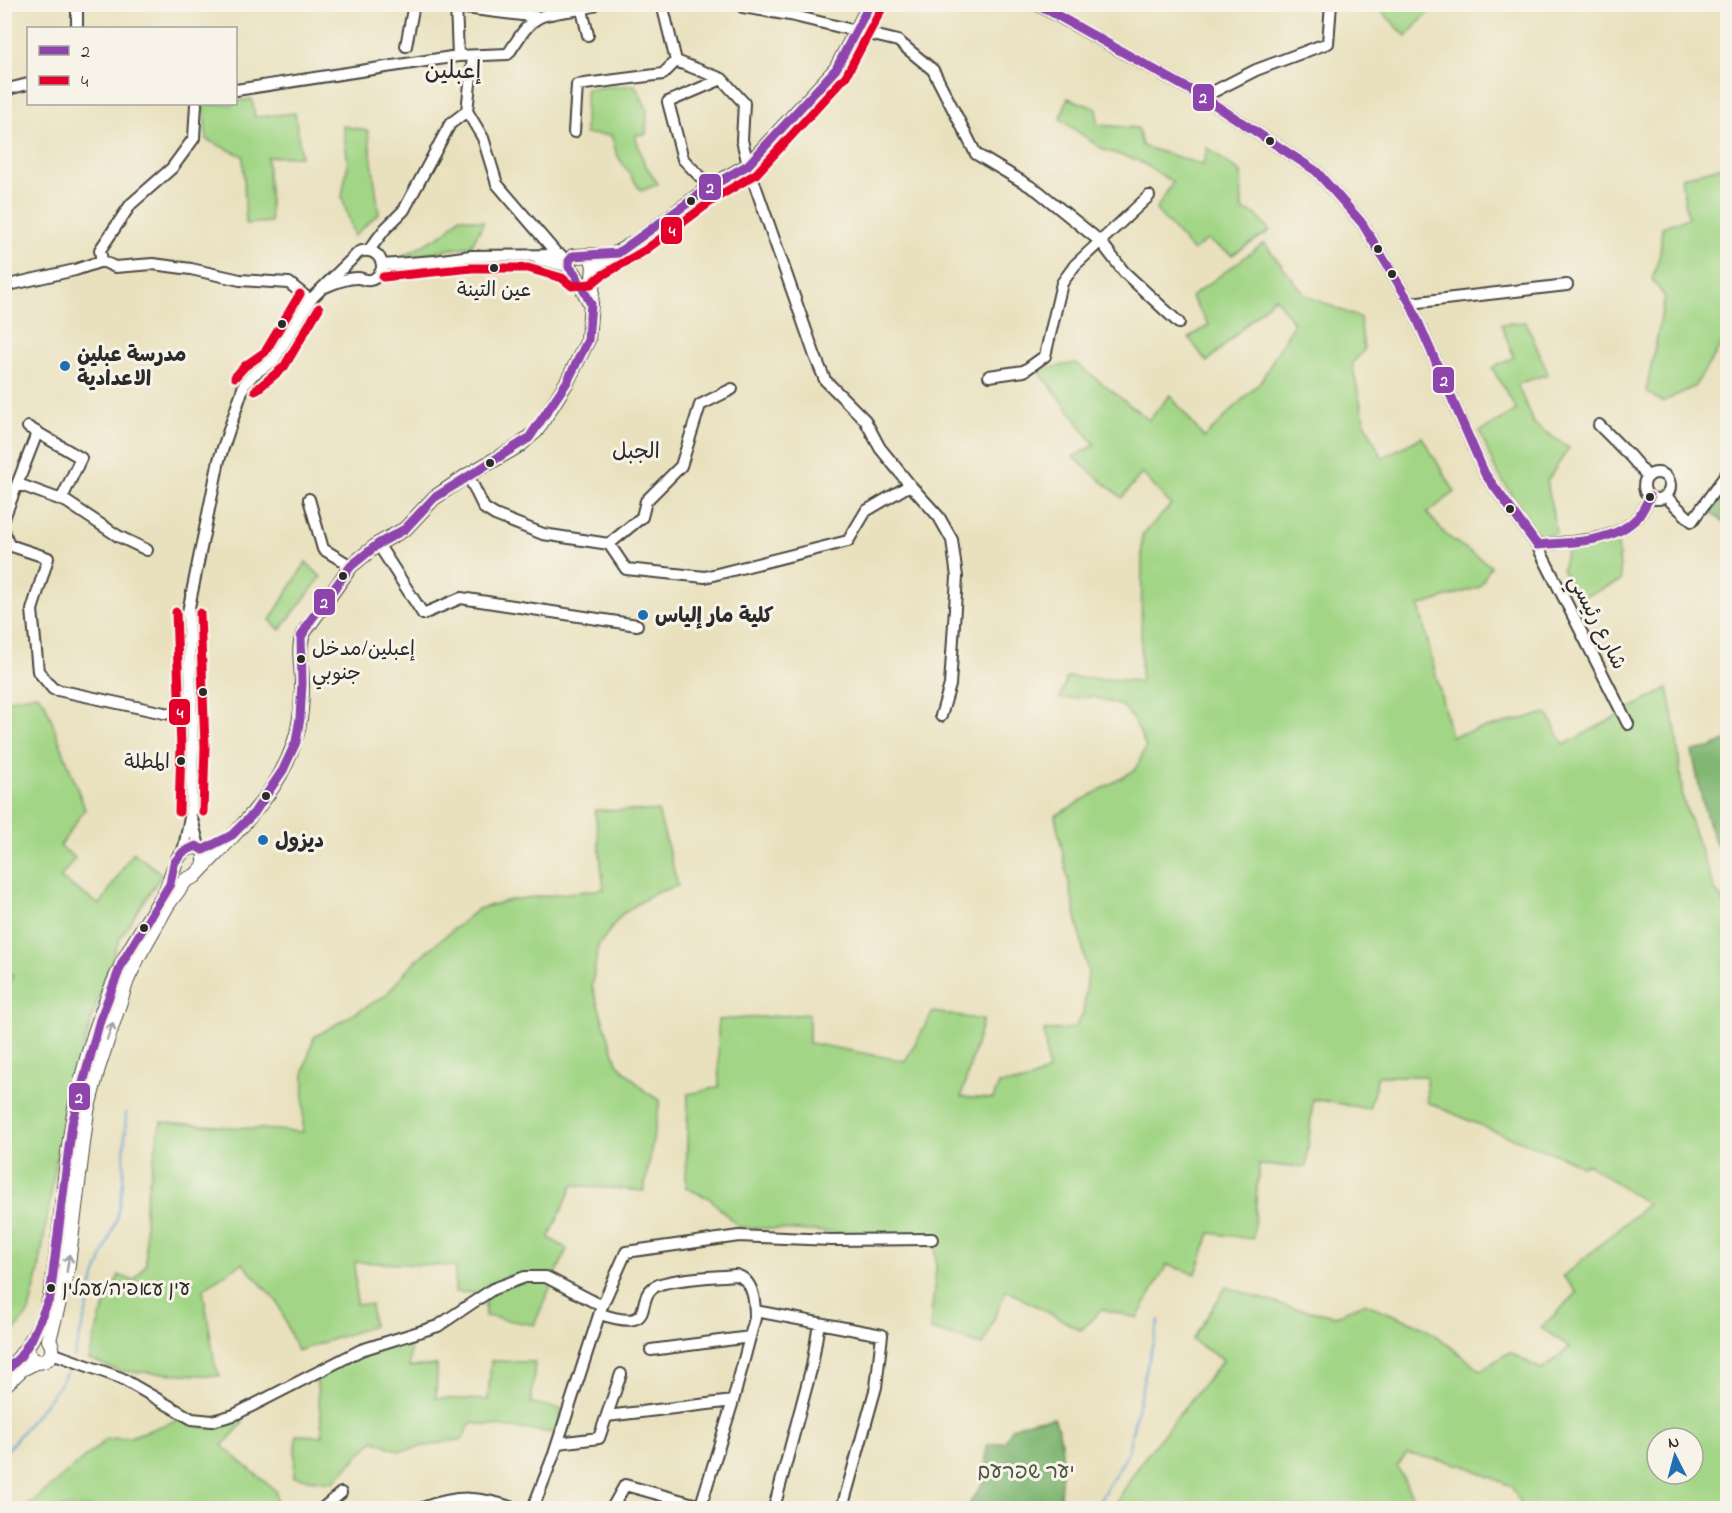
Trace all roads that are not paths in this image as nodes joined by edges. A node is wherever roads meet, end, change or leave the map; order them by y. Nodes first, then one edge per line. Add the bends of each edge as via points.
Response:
1 (77, 4) edge
2 (414, 4) edge
3 (662, 4) edge
4 (742, 4) edge
5 (870, 4) edge
6 (1036, 4) edge
7 (1331, 4) edge
8 (457, 6) edge
9 (592, 6) edge
10 (538, 17) junction
11 (77, 27) edge
12 (857, 31) junction
13 (588, 35) dead end
14 (406, 46) dead end
15 (458, 56) junction
16 (473, 57) junction
17 (676, 61) junction
18 (722, 79) junction
19 (27, 84) edge
20 (4, 90) edge
21 (237, 90) edge
22 (1203, 96) junction
23 (196, 105) edge
24 (467, 111) junction
25 (574, 132) dead end
26 (748, 165) junction
27 (710, 187) junction
28 (1149, 196) dead end
29 (1101, 242) junction
30 (369, 250) junction
31 (557, 254) junction
32 (530, 256) junction
33 (353, 258) junction
34 (102, 261) junction
35 (592, 264) junction
36 (382, 265) junction
37 (572, 266) junction
38 (358, 278) junction
39 (1567, 285) dead end
40 (4, 286) edge
41 (324, 287) junction
42 (310, 300) junction
43 (1410, 303) junction
44 (591, 304) junction
45 (1179, 323) dead end
46 (989, 376) dead end
47 (732, 389) dead end
48 (1599, 425) dead end
49 (1728, 472) edge
50 (468, 475) junction
51 (1648, 477) junction
52 (18, 484) junction
53 (910, 485) junction
54 (1665, 496) junction
55 (1650, 497) junction
56 (309, 499) dead end
57 (61, 500) junction
58 (4, 518) edge
59 (4, 531) edge
60 (378, 544) junction
61 (609, 544) junction
62 (1537, 545) junction
63 (147, 550) dead end
64 (351, 566) junction
65 (637, 625) dead end
66 (192, 716) junction
67 (941, 716) dead end
68 (1628, 724) dead end
69 (191, 813) junction
70 (183, 852) junction
71 (202, 854) junction
72 (173, 869) junction
73 (186, 880) junction
74 (932, 1239) dead end
75 (601, 1310) junction
76 (755, 1311) junction
77 (819, 1323) junction
78 (750, 1337) junction
79 (30, 1343) junction
80 (50, 1346) junction
81 (651, 1350) dead end
82 (36, 1362) junction
83 (4, 1374) edge
84 (621, 1374) dead end
85 (4, 1386) edge
86 (733, 1401) junction
87 (607, 1416) junction
88 (558, 1443) junction
89 (341, 1493) dead end
90 (700, 1508) edge
91 (323, 1509) edge
92 (422, 1509) edge
93 (514, 1509) edge
94 (533, 1509) edge
95 (612, 1509) edge
96 (774, 1509) edge
97 (842, 1509) edge

1 - 11 street
2 - 14 street
3 - 17 street
4 - 12 street
5 - 12 main road
6 - 22 street, شارع رئيسي
7 - 22 street via 1328,43 1256,70
8 - 10 street
8 - 15 street
9 - 10 street
9 - 13 street
10 - 16 street via 507,54
12 - 26 main road via 836,69
12 - 29 street via 898,41 933,70 976,154 1038,191
15 - 16 street
15 - 21 street
16 - 24 street
17 - 18 street
17 - 25 street via 663,74 577,85
18 - 26 street via 744,103 742,140
18 - 27 street via 668,102 683,159
19 - 20 street
22 - 43 street, شارع رئيسي via 1316,171 1362,223
23 - 34 street via 194,138 172,168 131,204 100,250
24 - 30 street via 450,124 404,210
24 - 31 street via 483,138 497,184
26 - 27 main road
26 - 53 street via 825,380 865,420 880,448
27 - 35 main road via 638,241
28 - 29 street
29 - 45 street via 1124,272
29 - 46 street via 1062,282 1045,356 1024,371
30 - 33 street
30 - 36 street via 378,255
31 - 32 street
31 - 37 street
32 - 36 street via 471,256
32 - 37 street
33 - 38 street via 351,268
33 - 41 street
34 - 40 street
34 - 42 street via 115,267 153,264 240,280 289,283
35 - 37 main road
35 - 44 main road
36 - 38 street via 374,278
37 - 44 main road
38 - 41 street
39 - 43 street
41 - 42 street
42 - 66 street via 274,360 244,385 219,460 188,612
43 - 62 street, شارع رئيسي via 1485,474
44 - 50 main road via 588,340 536,431 520,445
47 - 61 street via 700,405 681,466 646,501 642,517
48 - 51 street
49 - 54 street via 1692,521
50 - 60 main road via 434,498 405,529
50 - 61 street via 484,508 495,515 543,534
51 - 54 street via 1659,474 1666,478 1670,489
51 - 55 street via 1644,485
52 - 57 street
52 - 57 street via 33,430 81,458
52 - 58 street
53 - 61 street via 866,511 848,541 705,577 626,569
53 - 67 street via 939,517 952,540 957,577 950,685
54 - 55 street
55 - 62 street via 1640,515 1625,529 1606,536
56 - 64 street via 322,549
57 - 63 street
59 - 66 street via 9,545 48,558 32,610 38,671 53,688
60 - 64 main road
60 - 65 street via 423,614 461,598
62 - 68 street, شارع رئيسي
64 - 71 main road via 301,637 300,718 296,742 283,770 254,813 232,835
66 - 69 street
69 - 70 street
69 - 71 street
70 - 71 main road via 189,848
70 - 72 main road
71 - 73 main road via 195,876
72 - 73 main road
72 - 79 main road via 170,884 122,963 100,1020 72,1124 50,1297
80 -> 73 main road via 67,1272 87,1111 98,1068 127,980 168,904
74 - 75 street via 739,1236 626,1252
75 - 76 street via 620,1320 633,1320 642,1312 648,1293 657,1286 736,1275 748,1281
75 - 80 street via 546,1277 525,1276 493,1289 438,1326 361,1350 234,1415 212,1421 192,1419 121,1378
75 - 88 street
76 - 77 street
76 - 78 street
77 - 96 street via 812,1366
77 - 97 street via 882,1335 876,1387
78 - 81 street
78 - 86 street
79 - 80 main road via 41,1336
79 - 82 main road via 30,1358
79 - 83 main road
80 - 82 main road via 47,1360
82 - 85 main road
84 - 87 street
86 - 87 street
86 - 90 street
87 - 88 street via 599,1438
88 - 94 street
89 - 91 street
90 - 95 street via 625,1485
92 - 93 street via 472,1498

